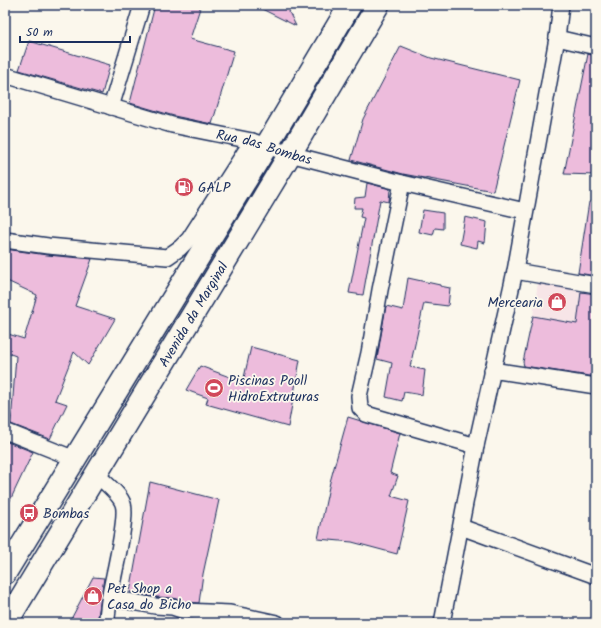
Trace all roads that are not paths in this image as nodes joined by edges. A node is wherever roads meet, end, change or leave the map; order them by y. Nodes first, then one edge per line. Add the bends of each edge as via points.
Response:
1 (142, 5) edge
2 (350, 5) edge
3 (378, 5) edge
4 (561, 5) edge
5 (557, 38) junction
6 (596, 47) edge
7 (5, 75) edge
8 (111, 107) junction
9 (259, 143) junction
10 (290, 154) junction
11 (402, 183) junction
12 (526, 211) junction
13 (5, 240) edge
14 (515, 271) junction
15 (596, 285) edge
16 (492, 370) junction
17 (596, 386) edge
18 (5, 431) edge
19 (476, 446) junction
20 (75, 459) junction
21 (96, 474) junction
22 (461, 527) junction
23 (5, 573) edge
24 (596, 576) edge
25 (110, 598) junction
26 (6, 623) edge
27 (106, 623) edge
28 (275, 623) edge
29 (442, 623) edge

1 - 8 street
2 - 9 main road, Avenida da Marginal
3 - 10 main road, Avenida da Marginal
4 - 5 street
5 - 6 street
5 - 12 street
7 - 8 street, Rua das Bombas
8 - 9 street, Rua das Bombas via 172,125
9 - 10 street, Rua das Bombas
9 - 13 street via 189,239 167,257
9 - 20 main road, Avenida da Marginal
10 - 11 street, Rua das Bombas
10 - 21 main road, Avenida da Marginal
11 - 12 street, Rua das Bombas
11 - 19 street via 359,396 360,408 366,414
12 - 14 street
14 - 15 street
14 - 16 street
16 - 17 street
16 - 19 street
18 - 20 street
19 - 22 street
20 - 23 main road, Avenida da Marginal
21 - 25 street via 119,496 124,510
21 - 26 main road, Avenida da Marginal
22 - 24 street
22 - 29 street
25 - 27 street
25 - 28 street via 184,611 230,613

